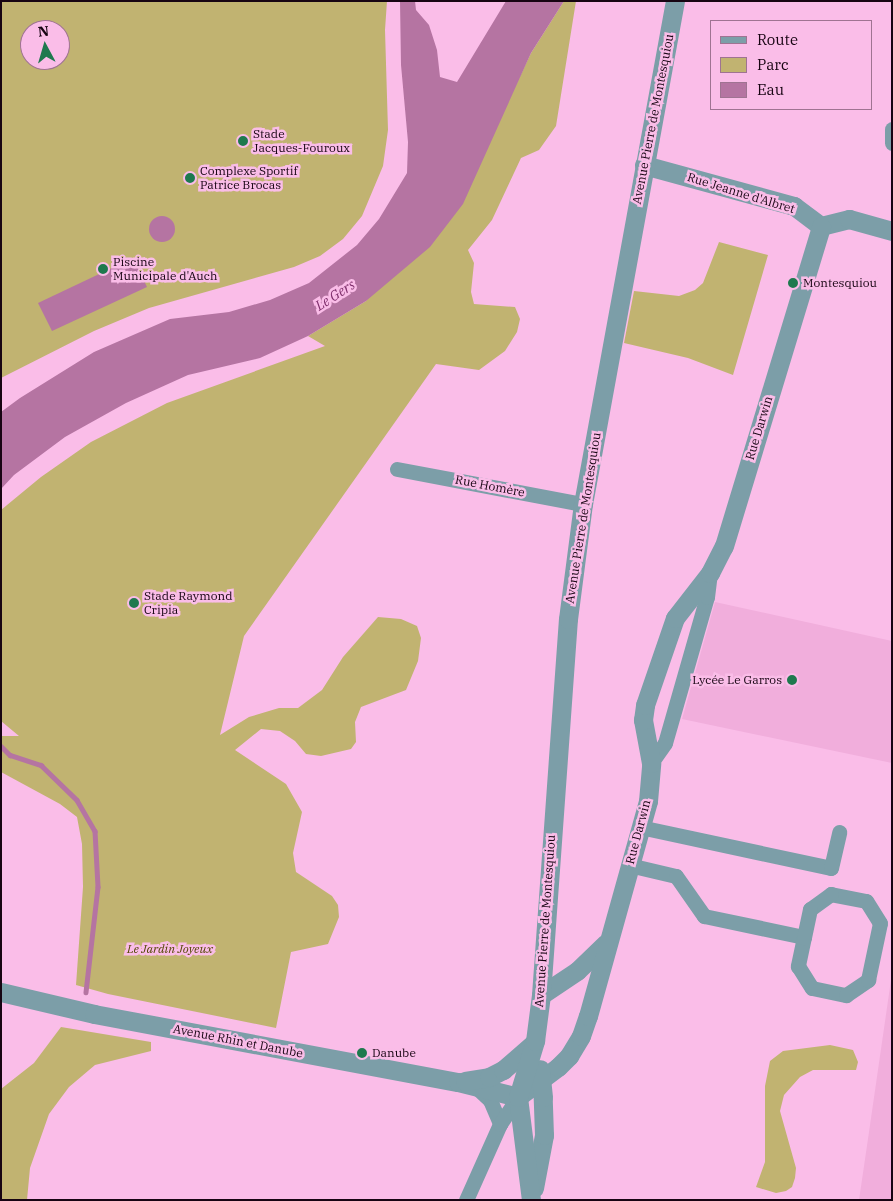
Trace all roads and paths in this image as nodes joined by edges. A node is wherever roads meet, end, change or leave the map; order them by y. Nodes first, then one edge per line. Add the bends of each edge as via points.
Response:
1 (675, 1) edge
2 (892, 129) edge
3 (892, 143) edge
4 (644, 165) junction
5 (821, 226) junction
6 (892, 231) edge
7 (397, 469) dead end
8 (583, 504) junction
9 (710, 574) junction
10 (651, 763) junction
11 (640, 827) junction
12 (839, 832) dead end
13 (629, 865) junction
14 (804, 937) junction
15 (608, 941) junction
16 (1, 992) edge
17 (541, 995) junction
18 (535, 1041) junction
19 (541, 1080) junction
20 (467, 1084) junction
21 (520, 1090) junction
22 (500, 1124) junction
23 (466, 1200) edge
24 (531, 1200) edge

1 - 4 street, Avenue Pierre de Montesquiou
2 - 3 street
4 - 5 street, Rue Jeanne d'Albret via 794,206
4 - 8 street, Avenue Pierre de Montesquiou
5 - 6 street via 849,220
5 - 9 street, Rue Darwin via 724,546
7 - 8 street, Rue Homère
8 - 17 street, Avenue Pierre de Montesquiou via 568,619
9 - 10 street via 708,597 665,743
9 - 10 street, Rue Darwin via 675,618 645,705 643,720
10 - 11 street, Rue Darwin via 648,801
11 - 12 street via 831,868
11 - 13 street, Rue Darwin
13 - 14 street via 676,876 704,916
13 - 15 street, Rue Darwin
14 - 14 street via 798,966 812,988 846,995 868,980 880,923 866,901 831,894 810,909
15 - 17 street via 577,971
15 - 19 street, Rue Darwin via 581,1036 569,1056
16 - 20 street, Avenue Rhin et Danube via 94,1014
17 - 18 street, Avenue Pierre de Montesquiou
18 - 19 street, Avenue Pierre de Montesquiou
18 - 20 street via 503,1070
18 - 21 street, Avenue Pierre de Montesquiou
19 - 21 street, Rue Darwin
19 - 24 street via 544,1135
20 - 21 street, Avenue Rhin et Danube
20 - 22 street via 490,1100
21 - 22 street, Avenue Pierre de Montesquiou
21 - 24 street
22 - 23 street, Avenue Pierre de Montesquiou

